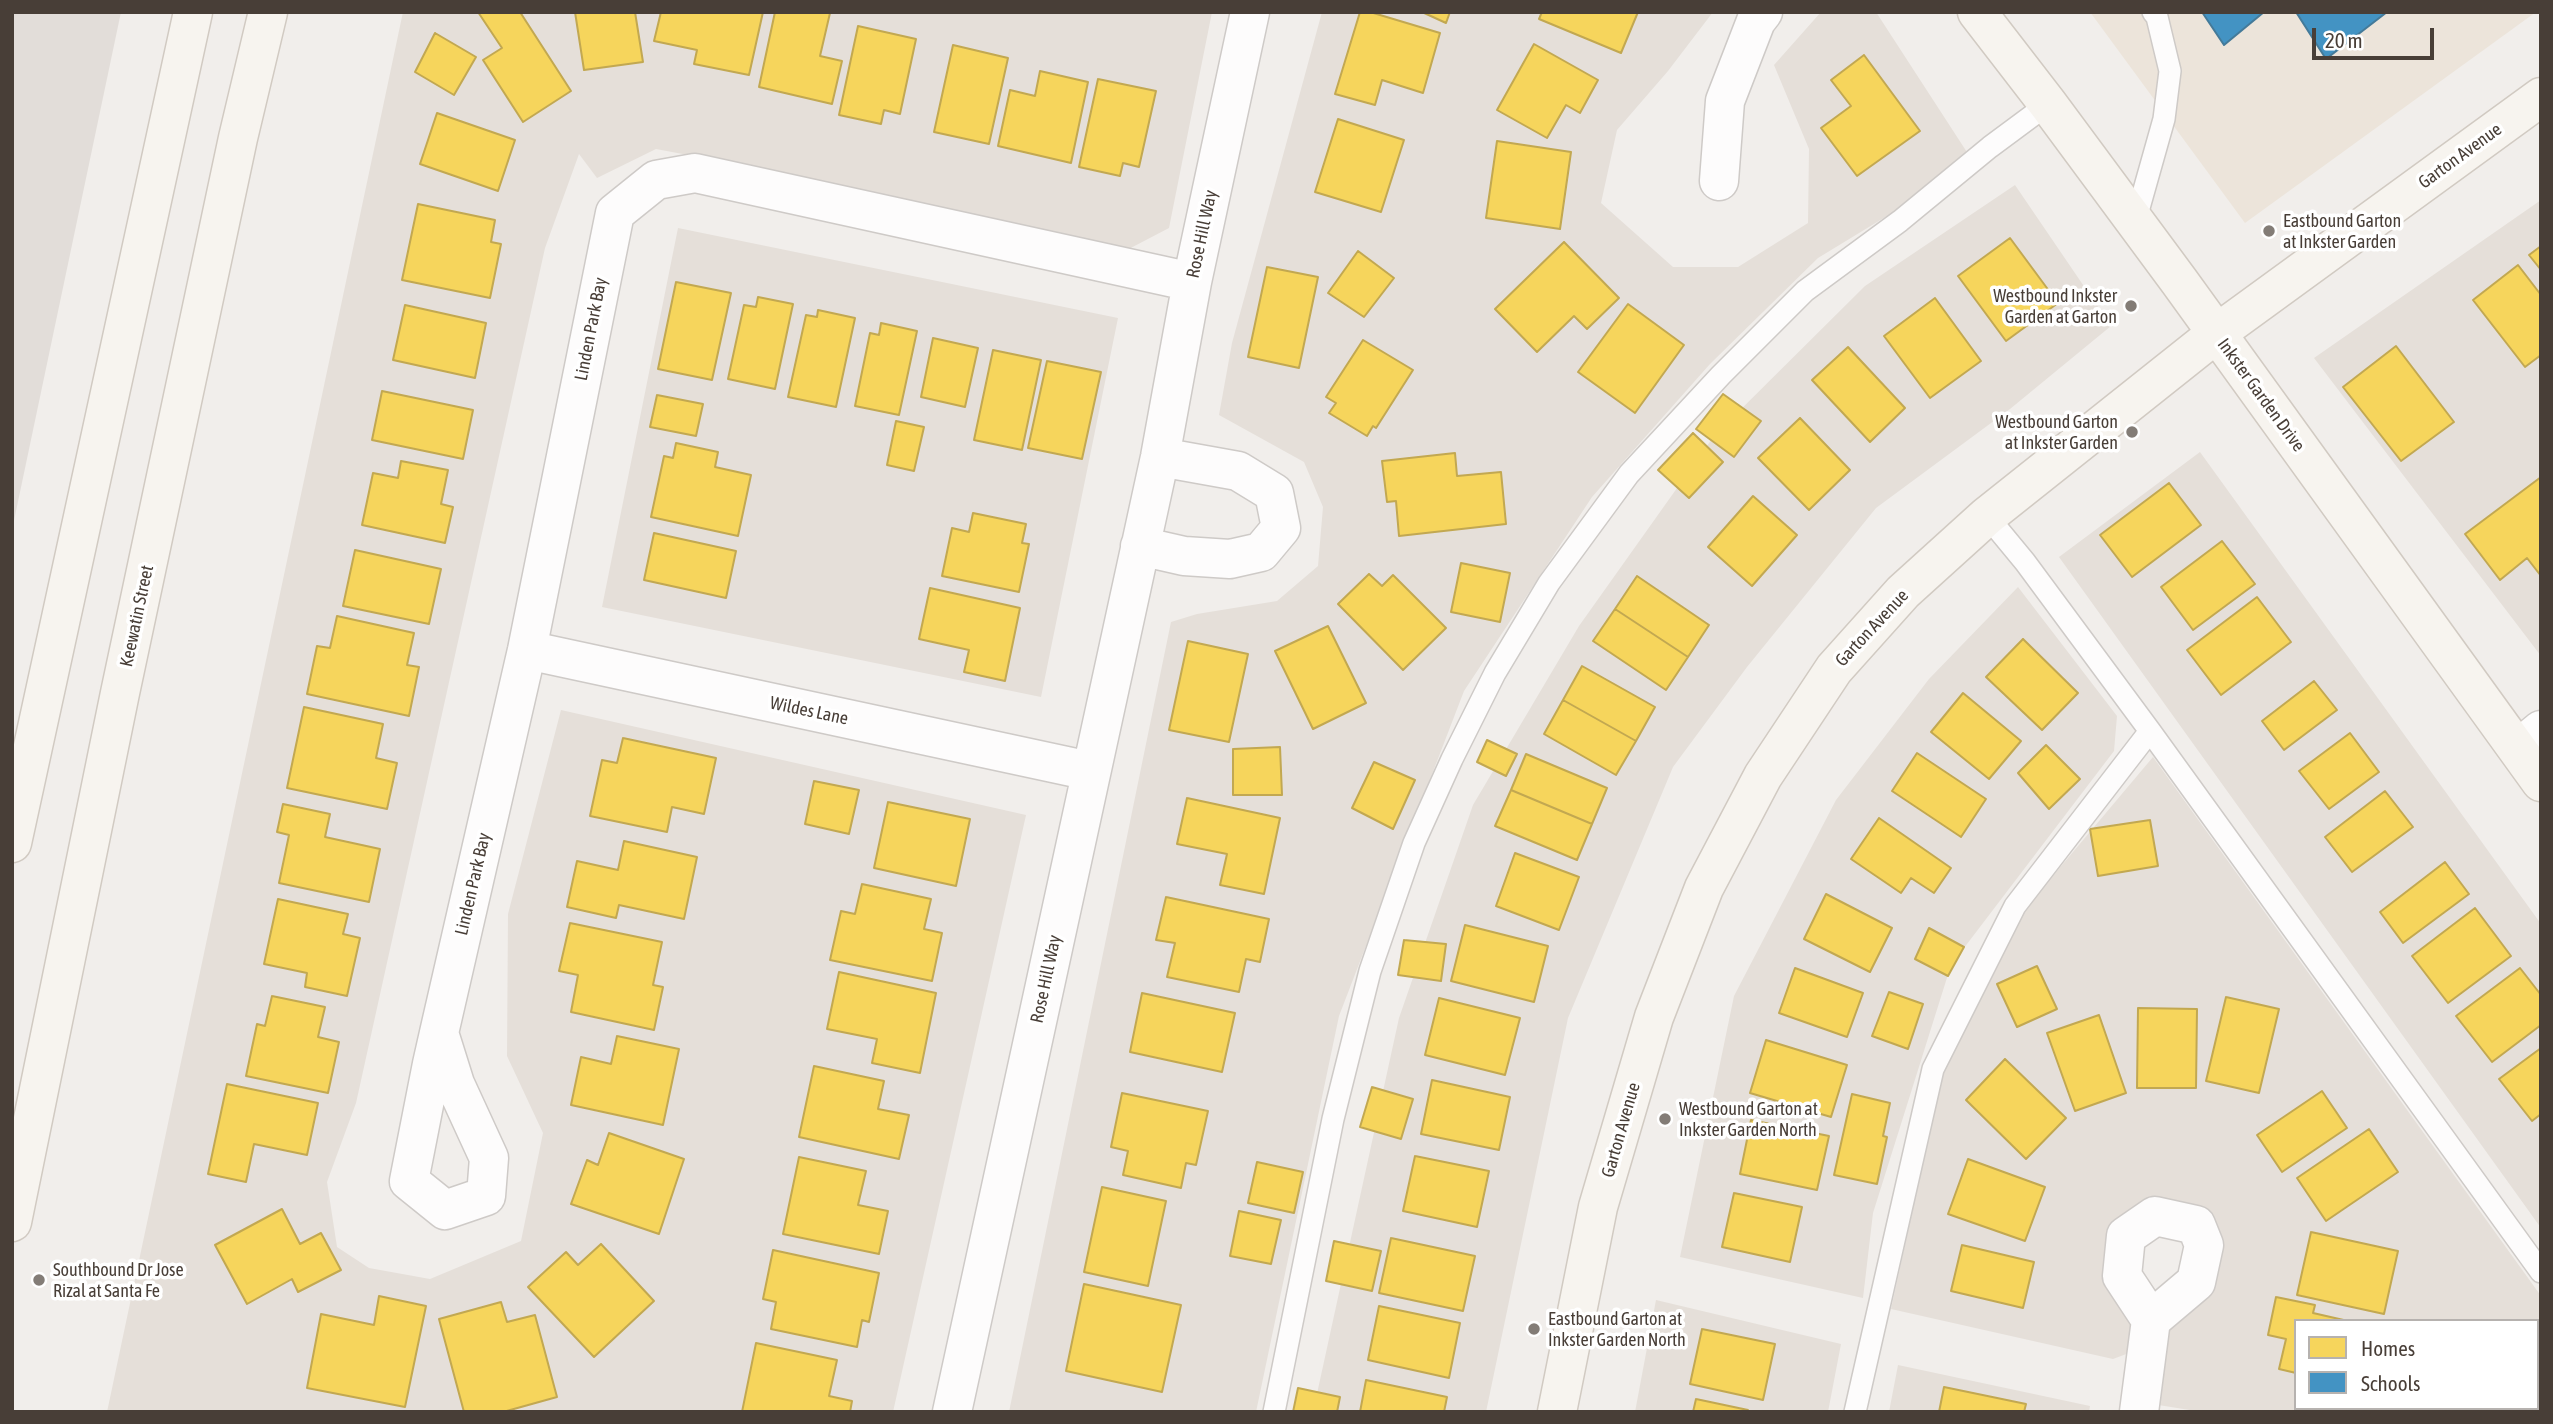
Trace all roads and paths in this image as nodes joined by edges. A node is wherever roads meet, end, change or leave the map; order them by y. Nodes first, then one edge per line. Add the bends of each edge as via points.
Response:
1 (192, 12) edge
2 (268, 12) edge
3 (1250, 12) edge
4 (1763, 12) edge
5 (1977, 12) edge
6 (2153, 12) edge
7 (2541, 97) edge
8 (2048, 104) junction
9 (1719, 181) dead end
10 (2135, 222) junction
11 (1192, 282) junction
12 (2217, 333) junction
13 (1160, 457) junction
14 (1987, 516) junction
15 (1140, 546) junction
16 (527, 650) junction
17 (2150, 731) junction
18 (2529, 740) edge
19 (1090, 771) junction
20 (2541, 782) edge
21 (12, 843) edge
22 (439, 1033) dead end
23 (12, 1222) edge
24 (2541, 1272) edge
25 (2151, 1320) dead end
26 (952, 1412) edge
27 (1274, 1412) edge
28 (1557, 1412) edge
29 (1854, 1412) edge
30 (2139, 1412) edge

1 - 21 street
2 - 23 street, Keewatin Street via 123,679
3 - 11 street, Rose Hill Way
4 - 9 street via 1725,101
5 - 8 street, Inkster Garden Drive
6 - 10 lane via 2169,71 2164,118
7 - 12 street, Garton Avenue
8 - 10 street, Inkster Garden Drive
8 - 27 lane via 1805,291 1721,375 1629,474 1549,583 1495,673 1414,843 1370,971 1333,1119
10 - 12 street, Inkster Garden Drive
11 - 13 street, Rose Hill Way
11 - 16 street, Linden Park Bay via 695,173 656,180 615,213
12 - 14 street, Garton Avenue
12 - 18 street, Inkster Garden Drive
13 - 15 street, Rose Hill Way
13 - 15 street via 1238,471 1274,493 1281,528 1261,552 1230,559 1184,556
14 - 17 lane
14 - 28 street, Garton Avenue via 1903,592 1834,668 1763,776 1704,888 1654,1017 1598,1207
15 - 19 street, Rose Hill Way
16 - 19 street, Wildes Lane
16 - 22 street, Linden Park Bay
17 - 24 lane
17 - 29 lane via 2015,906 1933,1069
18 - 20 street, Inkster Garden Drive
19 - 26 street, Rose Hill Way
25 - 30 street

